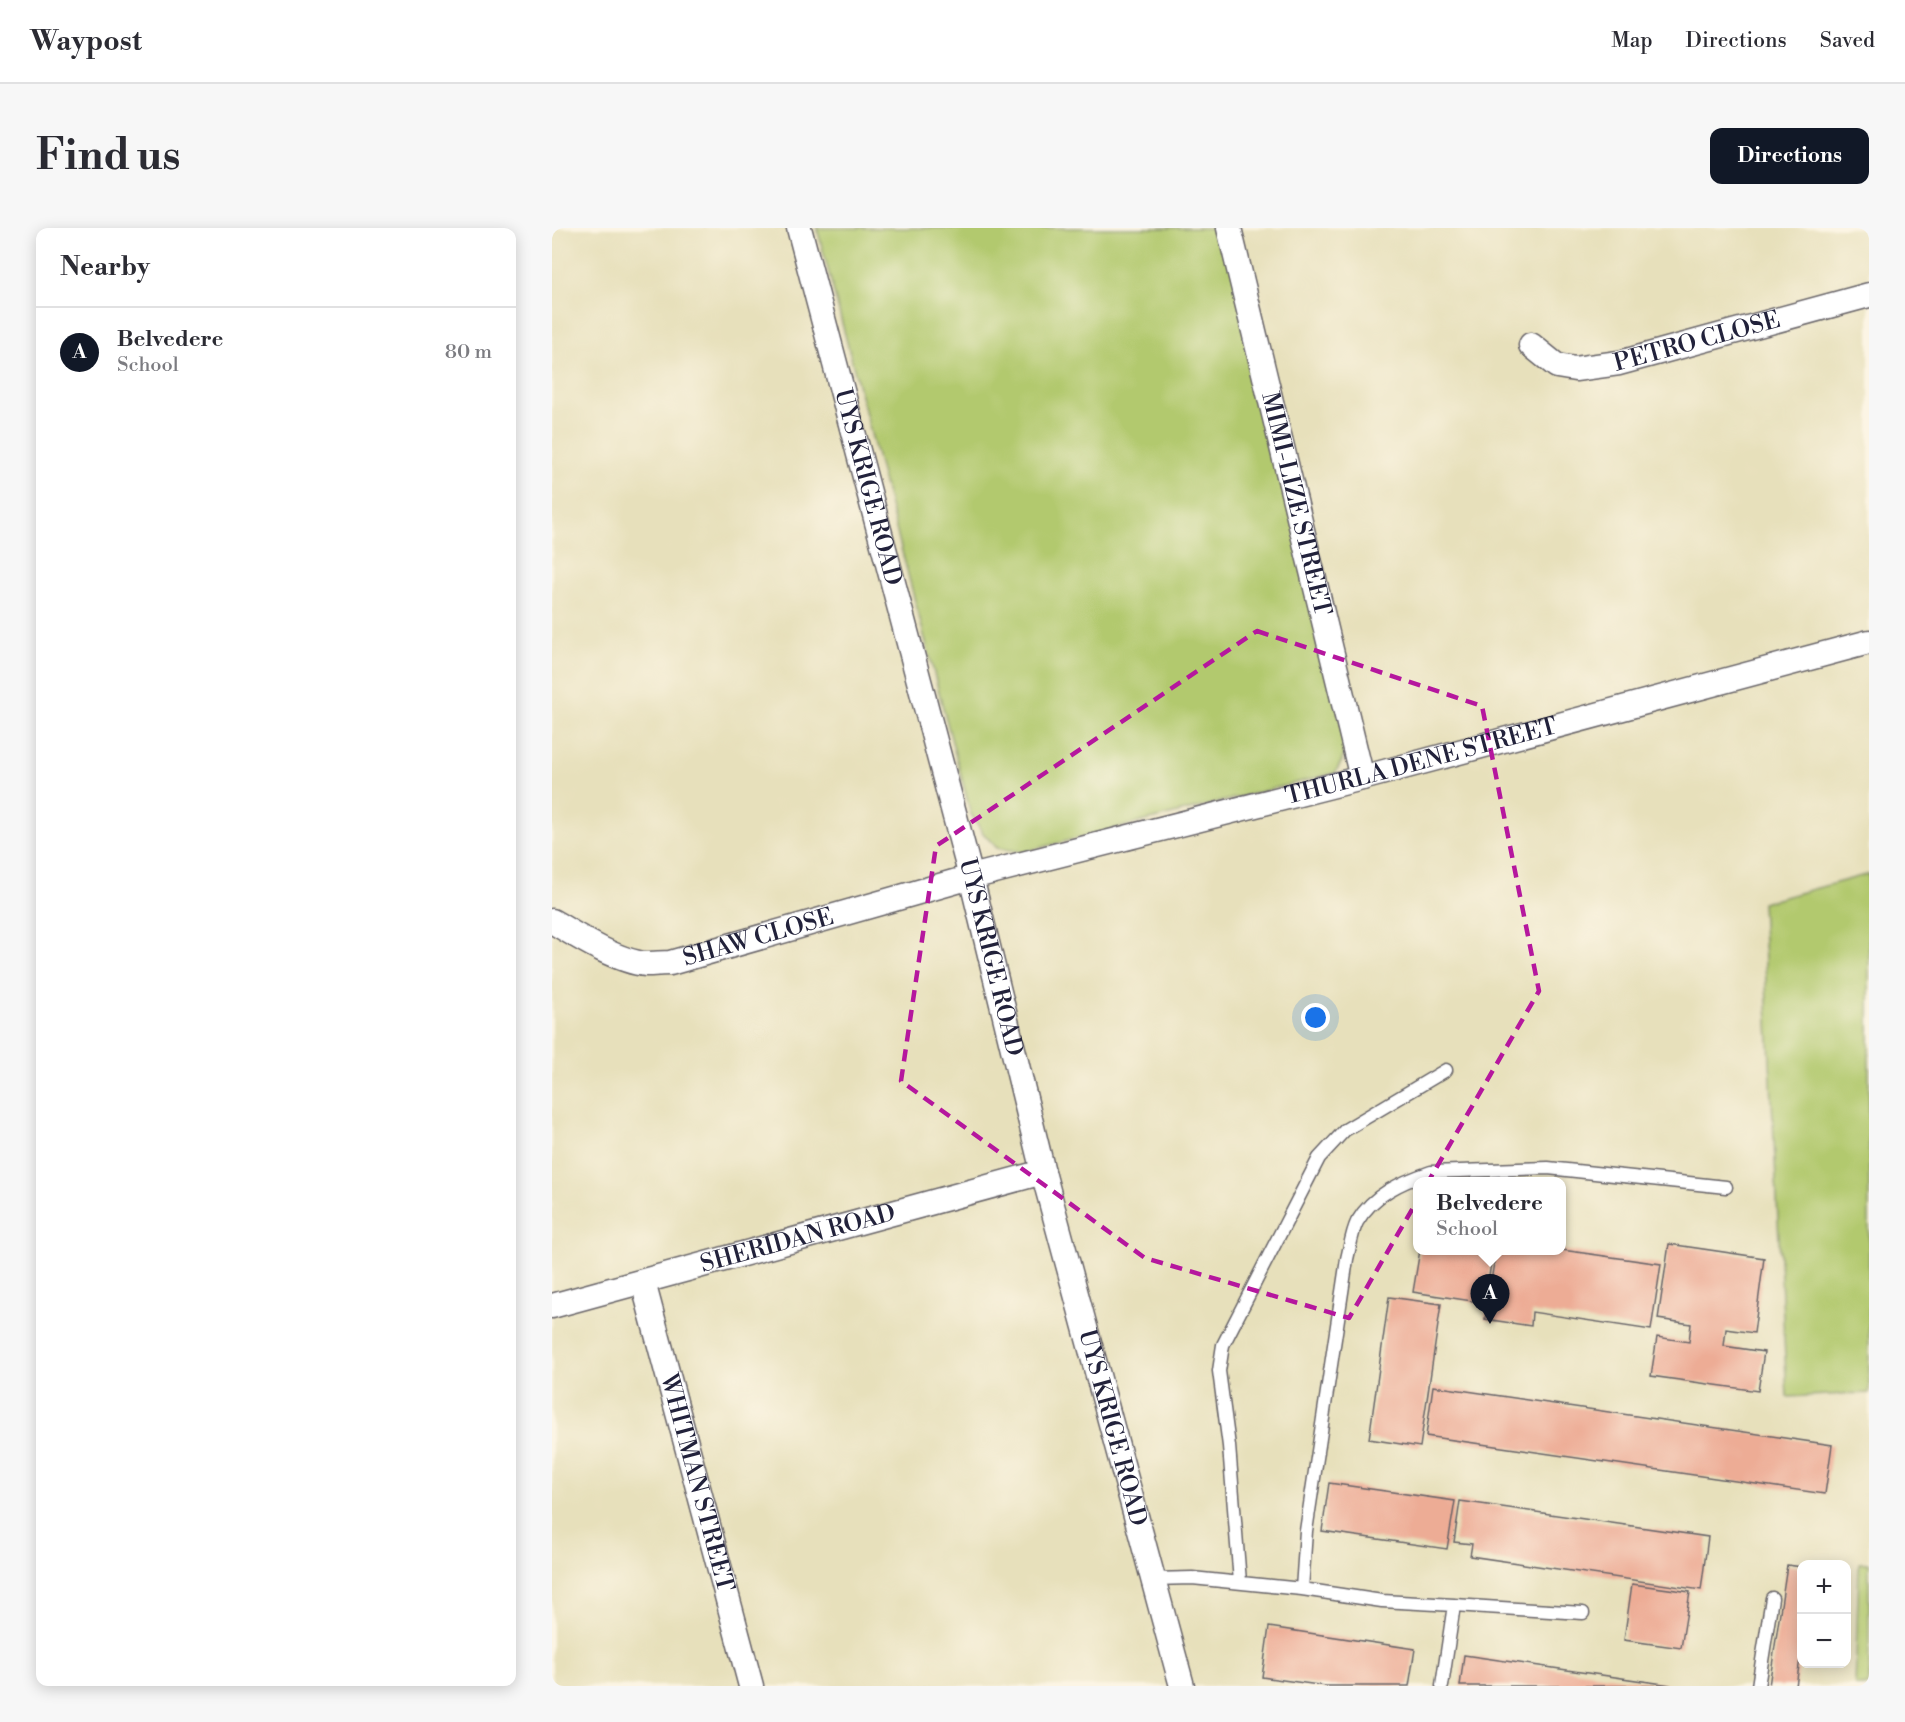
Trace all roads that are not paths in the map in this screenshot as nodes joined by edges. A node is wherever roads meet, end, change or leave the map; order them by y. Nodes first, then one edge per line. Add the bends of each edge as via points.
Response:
1 (799, 228) edge
2 (1229, 228) edge
3 (1869, 295) edge
4 (1531, 345) dead end
5 (1869, 642) edge
6 (1362, 778) junction
7 (971, 877) junction
8 (552, 921) edge
9 (1446, 1070) dead end
10 (1043, 1172) junction
11 (1416, 1177) edge
12 (1413, 1178) edge
13 (1726, 1187) dead end
14 (644, 1282) junction
15 (552, 1306) edge
16 (1153, 1579) junction
17 (1240, 1582) junction
18 (1302, 1588) junction
19 (1772, 1598) dead end
20 (1454, 1605) junction
21 (1583, 1613) dead end
22 (751, 1686) edge
23 (1182, 1686) edge
24 (1442, 1686) edge
25 (1758, 1686) edge

1 - 7 street, UYS KRIGE ROAD
2 - 6 street, MIMI-LIZE STREET
3 - 4 street, PETRO CLOSE via 1619,363 1575,369 1557,366
5 - 6 street, THURLA DENE STREET
6 - 7 street, THURLA DENE STREET
7 - 8 street, SHAW CLOSE via 670,963 644,964 614,955
7 - 10 street, UYS KRIGE ROAD
9 - 17 lane via 1345,1130 1319,1158 1223,1345 1219,1371
10 - 14 street, SHERIDAN ROAD
10 - 16 street, UYS KRIGE ROAD
11 - 13 lane via 1431,1172 1548,1168
12 - 18 lane via 1379,1196 1356,1224 1347,1259 1306,1531
14 - 15 street, SHERIDAN ROAD
14 - 22 street, WHITMAN STREET
16 - 17 lane
16 - 23 street, UYS KRIGE ROAD
17 - 18 lane
18 - 20 lane via 1382,1601
19 - 25 lane
20 - 21 lane
20 - 24 lane

